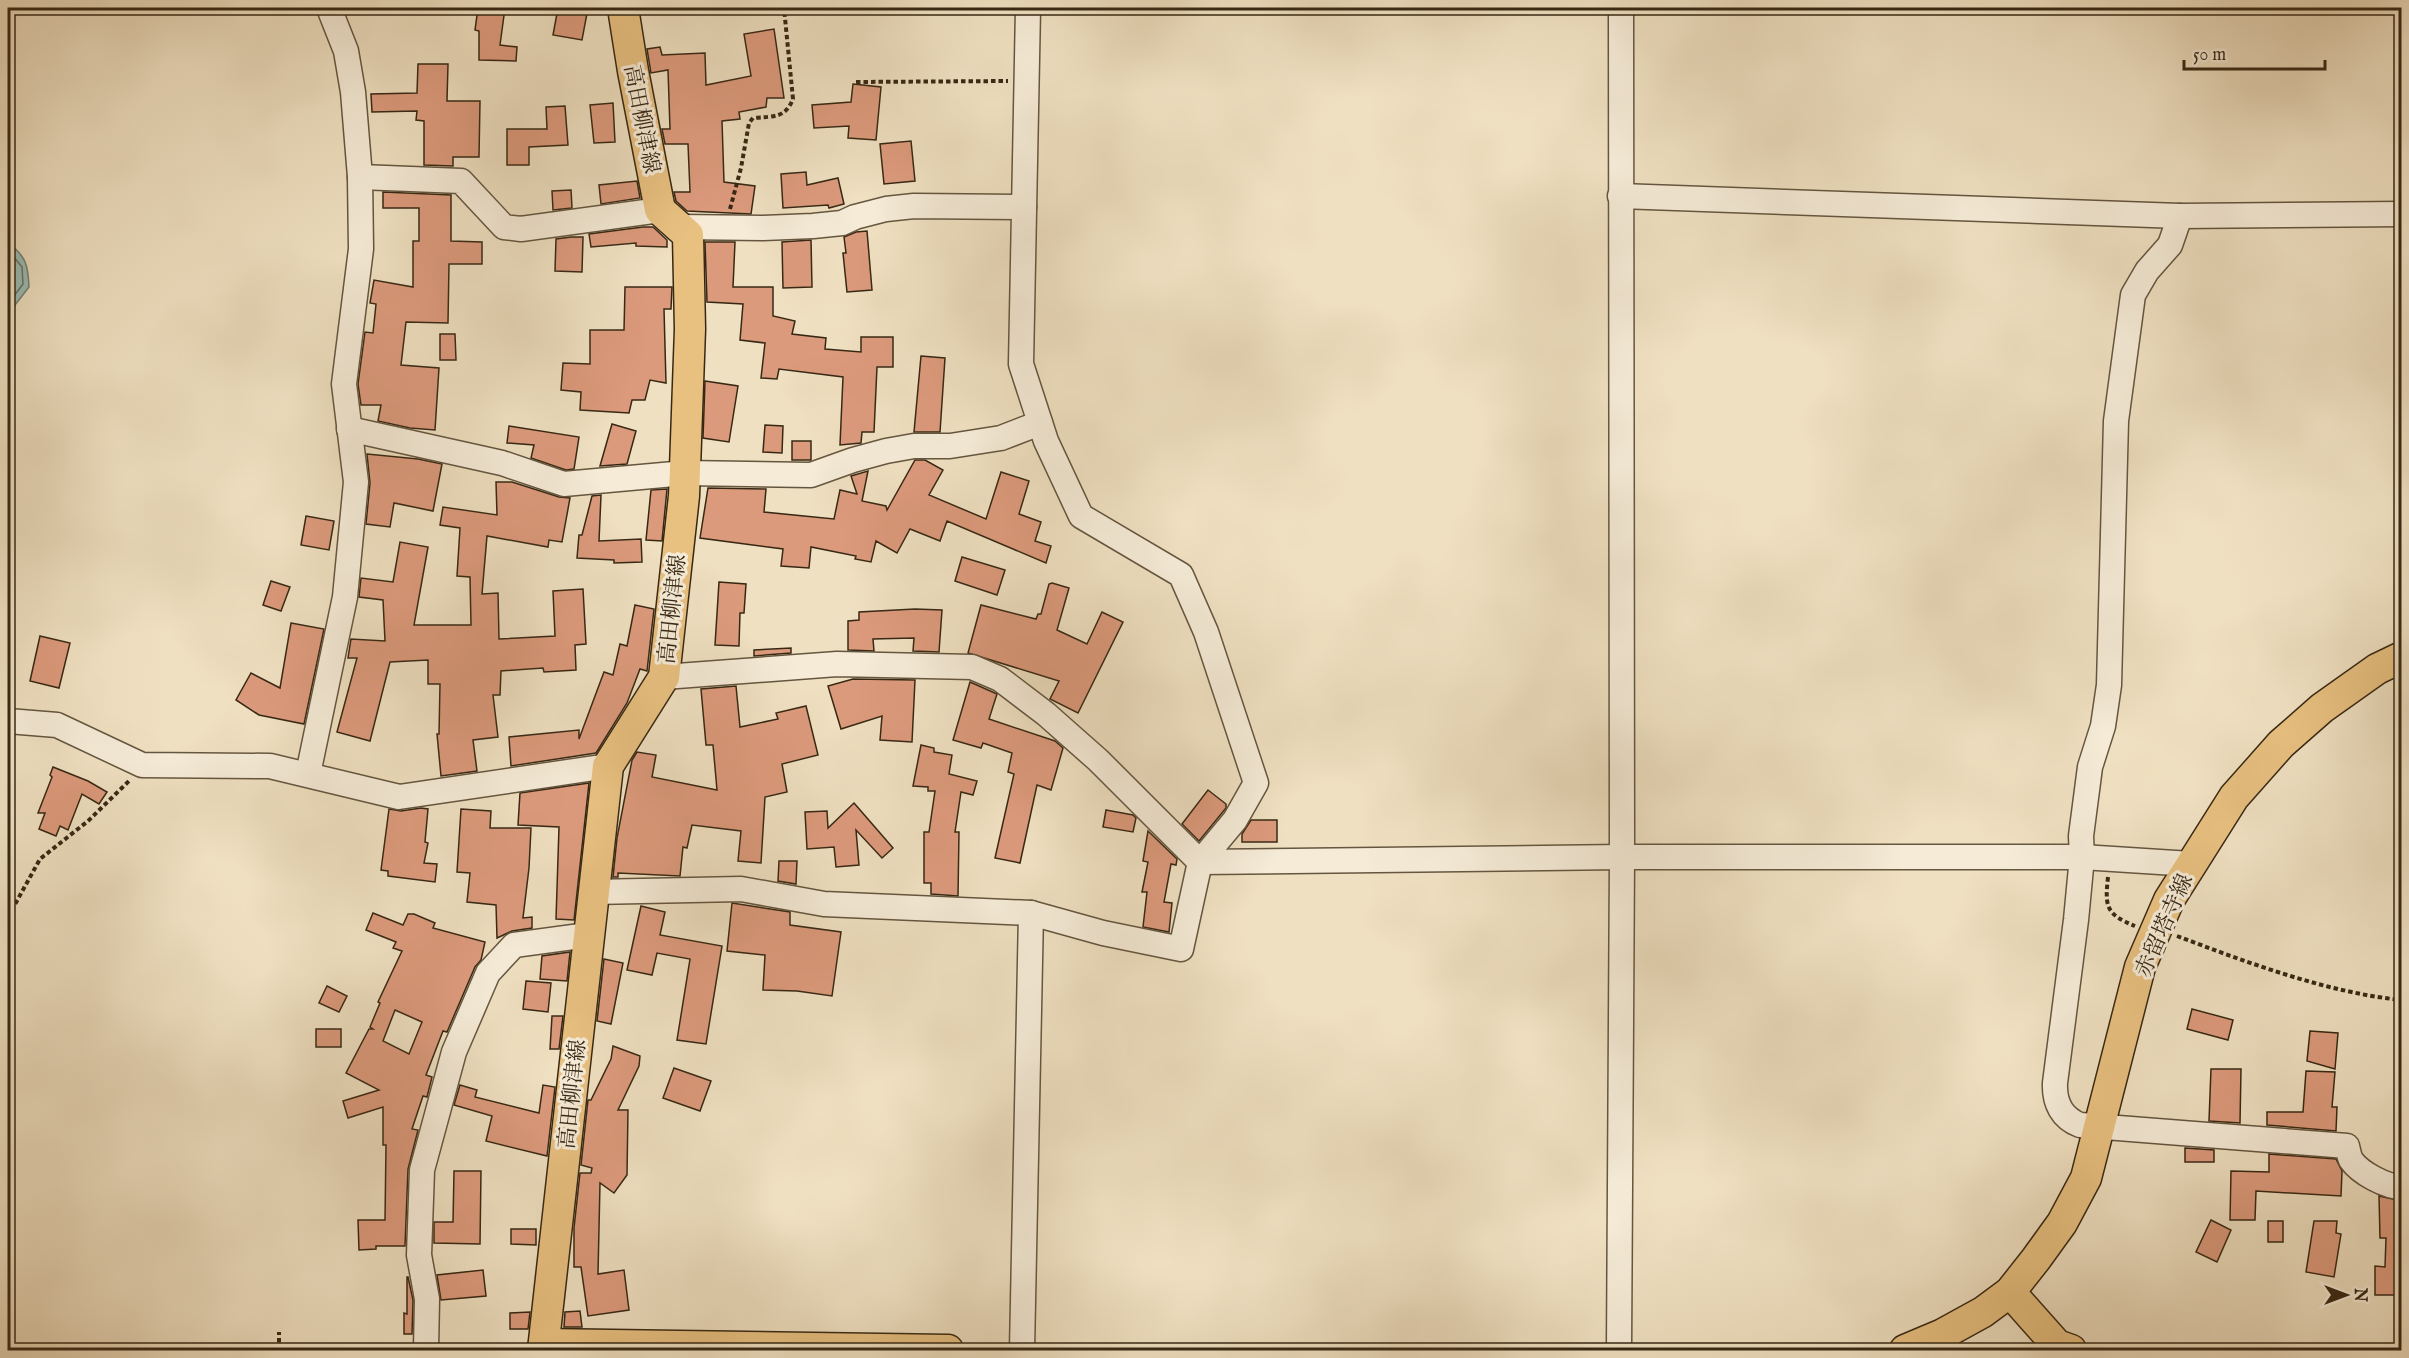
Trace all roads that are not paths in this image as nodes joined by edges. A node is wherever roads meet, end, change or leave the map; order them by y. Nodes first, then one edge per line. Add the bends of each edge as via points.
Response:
1 (329, 8) edge
2 (623, 8) edge
3 (1028, 8) edge
4 (1621, 8) edge
5 (360, 177) junction
6 (1620, 196) junction
7 (1024, 207) junction
8 (2402, 214) edge
9 (2180, 216) junction
10 (670, 218) junction
11 (1040, 423) junction
12 (349, 429) junction
13 (685, 473) junction
14 (2402, 657) edge
15 (664, 677) junction
16 (8, 721) edge
17 (608, 766) junction
18 (308, 774) junction
19 (1622, 857) junction
20 (2082, 857) junction
21 (1200, 862) junction
22 (2191, 864) junction
23 (592, 892) junction
24 (1031, 913) junction
25 (588, 935) junction
26 (2100, 1127) junction
27 (2402, 1187) edge
28 (2010, 1292) junction
29 (543, 1347) edge
30 (2062, 1349) edge
31 (426, 1350) edge
32 (948, 1350) edge
33 (1022, 1350) edge
34 (1619, 1350) edge
35 (1905, 1350) edge

1 - 5 street via 346,51
2 - 10 main road, 高田柳津線 via 633,71
3 - 7 street
4 - 6 street
5 - 10 street via 460,181 504,227
5 - 12 street via 361,249 344,384
6 - 9 street
6 - 19 street
7 - 10 street via 914,206 874,211 842,223 763,228
7 - 11 street via 1021,364
8 - 9 street
9 - 20 street via 2170,245 2147,271 2133,295 2116,421 2109,685 2103,726 2090,767
10 - 13 main road, 高田柳津線 via 688,235 690,329
11 - 13 street via 1001,438 885,451 811,475
11 - 21 street via 1081,516 1180,575 1206,632 1256,783 1235,820
12 - 13 street via 502,463 564,484
12 - 18 street via 356,482 345,597
13 - 15 main road, 高田柳津線
14 - 22 main road, 赤留塔寺線 via 2377,669 2322,708 2281,744 2234,797
15 - 17 main road, 高田柳津線
15 - 21 street via 837,664 972,667 999,679 1046,714
16 - 18 street via 57,725 142,765 270,766
17 - 18 street via 399,797
17 - 23 main road, 高田柳津線
19 - 20 street
19 - 21 street
19 - 34 street
20 - 22 street
20 - 26 street via 2055,1091 2062,1113 2069,1120
21 - 24 street via 1181,949
22 - 26 main road, 赤留塔寺線 via 2169,900 2140,967
23 - 24 street via 741,889 824,904
23 - 25 main road, 高田柳津線
24 - 33 street
25 - 29 main road, 高田柳津線
25 - 31 street via 514,945 488,973 454,1052 422,1170 419,1254 427,1299
26 - 27 street via 2347,1146 2351,1160 2362,1169 2378,1180
26 - 28 main road, 赤留塔寺線 via 2086,1178 2036,1259
28 - 30 main road
28 - 35 main road, 赤留塔寺線 via 1983,1312
29 - 32 main road

